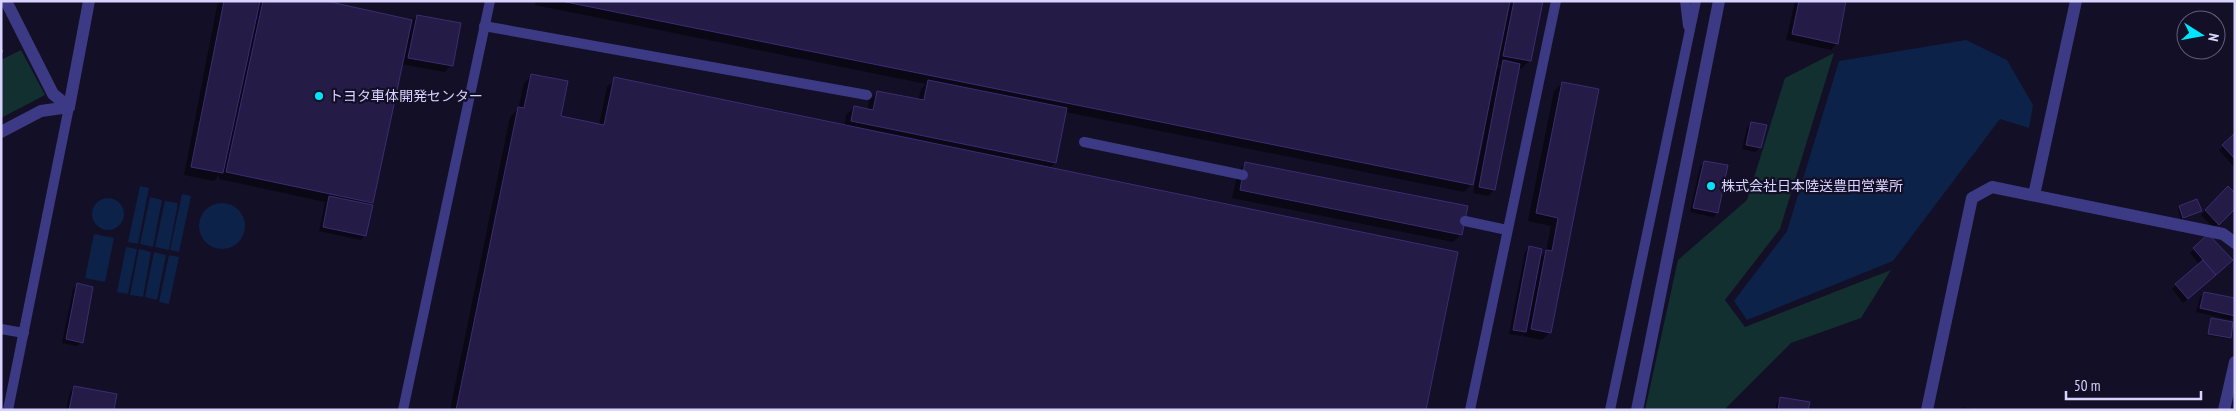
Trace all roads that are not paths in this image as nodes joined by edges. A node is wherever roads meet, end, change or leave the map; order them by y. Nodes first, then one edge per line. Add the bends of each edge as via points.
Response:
1 (6, 1) edge
2 (89, 1) edge
3 (490, 1) edge
4 (1556, 1) edge
5 (1685, 1) edge
6 (1696, 1) edge
7 (1719, 1) edge
8 (2076, 1) edge
9 (484, 26) junction
10 (1689, 34) junction
11 (867, 95) dead end
12 (68, 107) junction
13 (1, 132) edge
14 (1084, 142) dead end
15 (1243, 175) dead end
16 (2034, 195) junction
17 (1465, 221) dead end
18 (1507, 230) junction
19 (2235, 243) edge
20 (1, 328) edge
21 (24, 333) junction
22 (2235, 362) edge
23 (8, 410) edge
24 (403, 410) edge
25 (1470, 410) edge
26 (1610, 410) edge
27 (1638, 410) edge
28 (1928, 410) edge
29 (2224, 410) edge

1 - 12 street via 53,94
2 - 12 street
3 - 9 lane
4 - 18 lane
5 - 10 lane
6 - 10 lane
7 - 27 street
8 - 16 street
9 - 11 lane
9 - 24 lane
10 - 26 lane
12 - 13 street via 41,110
12 - 21 lane
14 - 15 lane
16 - 19 street via 2223,234
16 - 28 street via 1992,188 1972,198
17 - 18 lane
18 - 25 lane
20 - 21 lane
21 - 23 lane
22 - 29 street

